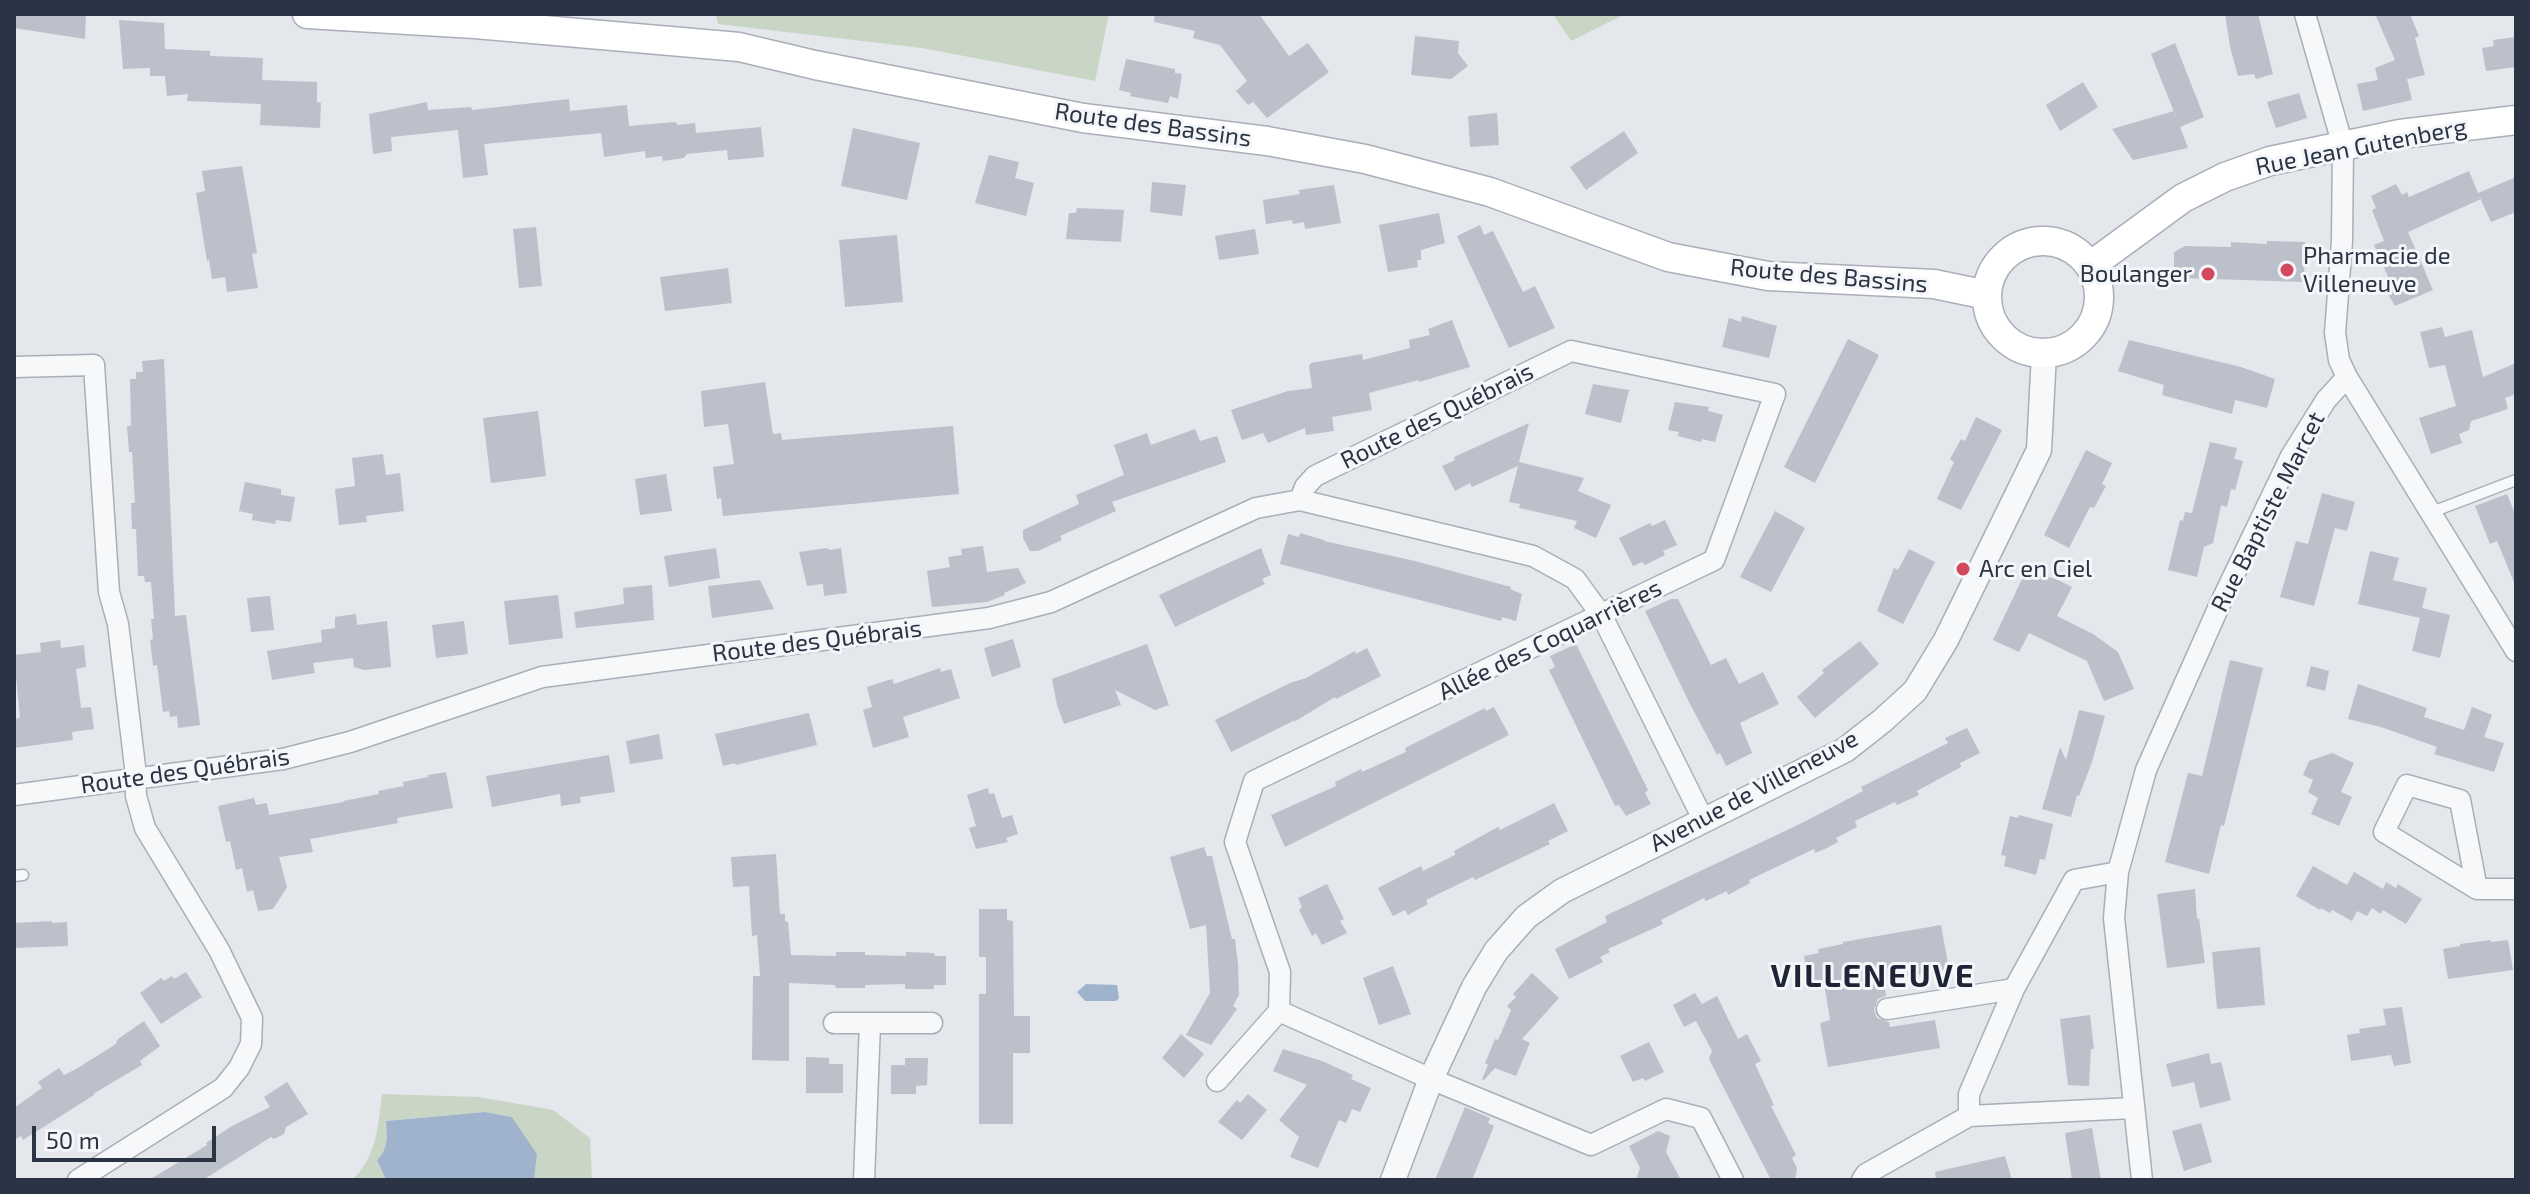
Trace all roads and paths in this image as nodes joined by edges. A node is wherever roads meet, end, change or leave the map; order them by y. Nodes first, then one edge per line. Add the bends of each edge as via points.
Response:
1 (307, 14) edge
2 (2305, 14) edge
3 (2516, 120) edge
4 (2343, 146) junction
5 (2090, 266) junction
6 (1987, 295) junction
7 (1571, 351) joint
8 (2044, 354) junction
9 (14, 367) edge
10 (2347, 377) junction
11 (2516, 480) edge
12 (1300, 500) junction
13 (2432, 512) junction
14 (1602, 616) junction
15 (2516, 651) edge
16 (136, 780) junction
17 (14, 795) edge
18 (1703, 819) junction
19 (2118, 872) junction
20 (2477, 889) junction
21 (2516, 889) edge
22 (2014, 989) junction
23 (1887, 1009) dead end
24 (1279, 1011) junction
25 (834, 1023) dead end
26 (870, 1023) junction
27 (932, 1023) dead end
28 (1431, 1079) junction
29 (1217, 1081) dead end
30 (2133, 1108) junction
31 (1969, 1116) junction
32 (78, 1180) edge
33 (864, 1180) edge
34 (1393, 1180) edge
35 (1733, 1180) edge
36 (1862, 1180) edge
37 (2142, 1180) edge

1 - 6 main road, Route des Bassins via 739,47 1083,118 1365,159 1490,192 1668,257 1768,276 1934,284
2 - 4 street
3 - 4 main road, Rue Jean Gutenberg
4 - 5 main road, Rue Jean Gutenberg via 2270,161 2225,177 2183,198
4 - 10 street via 2335,333
5 - 6 main road via 2065,245 2030,242 1999,262
5 - 8 main road via 2099,286 2094,323 2068,348
6 - 8 main road via 1998,332 2012,345
7 - 12 street, Route des Québrais via 1331,467 1315,476
7 - 14 street, Allée des Coquarrières via 1775,394 1714,560
8 - 18 street, Avenue de Villeneuve via 2039,450 1946,640 1915,691 1845,750
9 - 16 street via 94,365 109,592 118,624
10 - 13 street
10 - 19 street, Rue Baptiste Marcet via 2291,456 2220,604 2146,770
11 - 13 lane
12 - 14 street via 1533,556 1575,579
12 - 16 street, Route des Québrais via 1256,508 1051,602 989,618 542,677 350,742 283,759
13 - 15 street
14 - 18 street
14 - 24 street, Allée des Coquarrières via 1254,781 1235,842 1280,972
16 - 17 street, Route des Québrais
16 - 32 street via 145,828 219,950 252,1018 251,1044 223,1088
18 - 28 street, Avenue de Villeneuve via 1562,891 1526,917 1474,987
19 - 22 street via 2074,880
19 - 30 street, Rue Baptiste Marcet via 2114,918
20 - 20 street via 2384,832 2407,785 2460,800
20 - 21 street
22 - 23 street
22 - 31 street via 1969,1094
24 - 28 street
24 - 29 street
25 - 26 street
26 - 27 street
26 - 33 street
28 - 34 street, Avenue de Villeneuve
28 - 35 street via 1591,1145 1666,1109 1701,1118
30 - 31 street
30 - 37 street, Rue Baptiste Marcet
31 - 36 street

